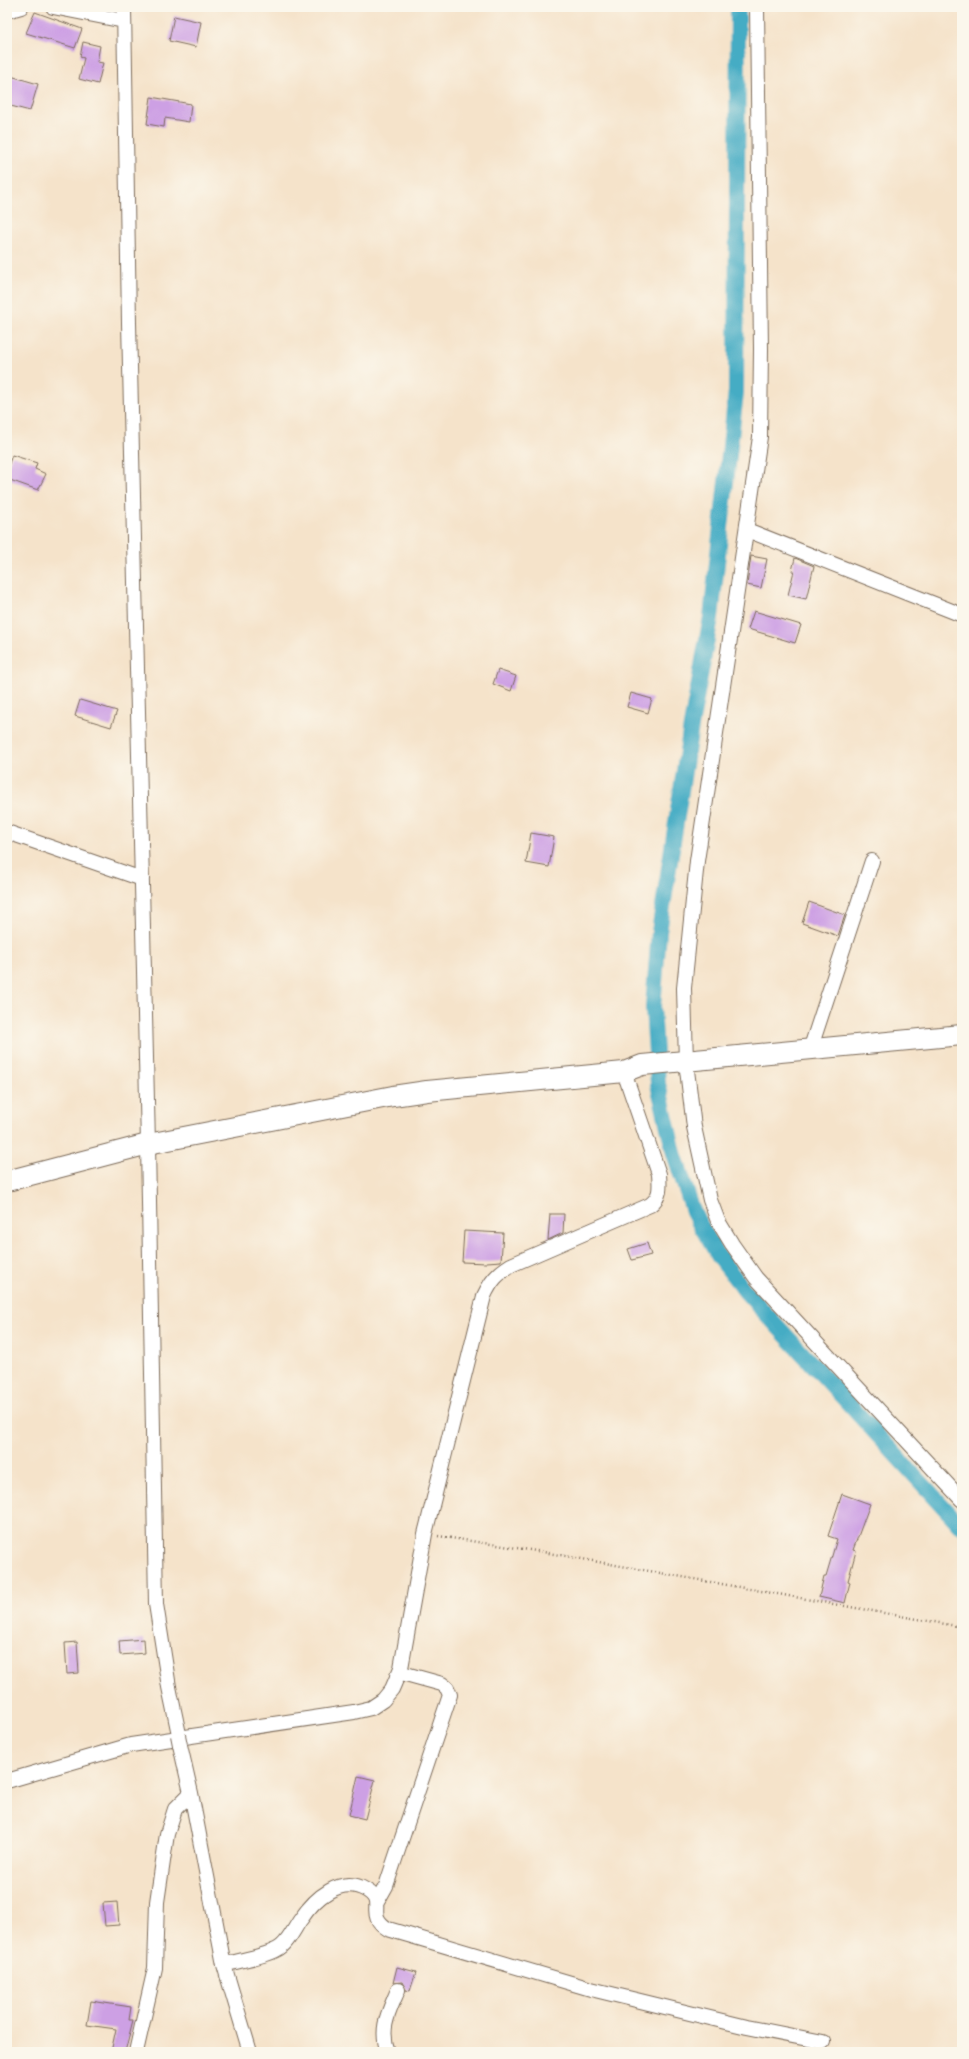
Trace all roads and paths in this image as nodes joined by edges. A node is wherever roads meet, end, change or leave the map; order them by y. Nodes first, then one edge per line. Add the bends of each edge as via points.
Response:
1 (21, 7) edge
2 (53, 7) edge
3 (124, 7) edge
4 (757, 7) edge
5 (7, 11) edge
6 (124, 21) junction
7 (748, 530) junction
8 (962, 615) edge
9 (7, 832) edge
10 (872, 861) dead end
11 (142, 879) junction
12 (962, 1035) edge
13 (810, 1050) junction
14 (686, 1062) junction
15 (633, 1069) junction
16 (148, 1144) junction
17 (7, 1181) edge
18 (962, 1500) edge
19 (424, 1534) junction
20 (962, 1627) edge
21 (405, 1675) junction
22 (179, 1740) junction
23 (7, 1781) edge
24 (191, 1793) junction
25 (377, 1902) junction
26 (224, 1964) junction
27 (398, 1990) dead end
28 (823, 2042) dead end
29 (136, 2052) edge
30 (250, 2052) edge
31 (388, 2052) edge

1 - 5 street
2 - 6 street
3 - 6 street
4 - 7 street via 760,437
6 - 11 street
7 - 8 street
7 - 14 street via 697,861 684,988
9 - 11 street
10 - 13 street
11 - 16 street
12 - 13 street
13 - 14 street
14 - 15 street
14 - 18 street via 694,1127 710,1200 718,1221 732,1244 756,1278
15 - 16 street via 420,1092
15 - 19 street via 659,1174 657,1200 511,1265 490,1282 484,1296
16 - 17 street
16 - 22 street via 156,1604
19 - 20 path via 543,1552
19 - 21 street via 401,1668
21 - 22 street via 383,1700 371,1708
21 - 25 street via 447,1688 450,1691 449,1701 386,1886
22 - 23 street via 131,1745
22 - 24 street
24 - 26 street
24 - 29 street via 175,1809 167,1834 157,1902 154,1968
25 - 26 street via 373,1894 357,1886 348,1885 330,1890 311,1905 282,1946 270,1952
25 - 28 street via 376,1917 380,1924 388,1929 592,1989 747,2027
26 - 30 street
27 - 31 street via 384,2025 383,2034

